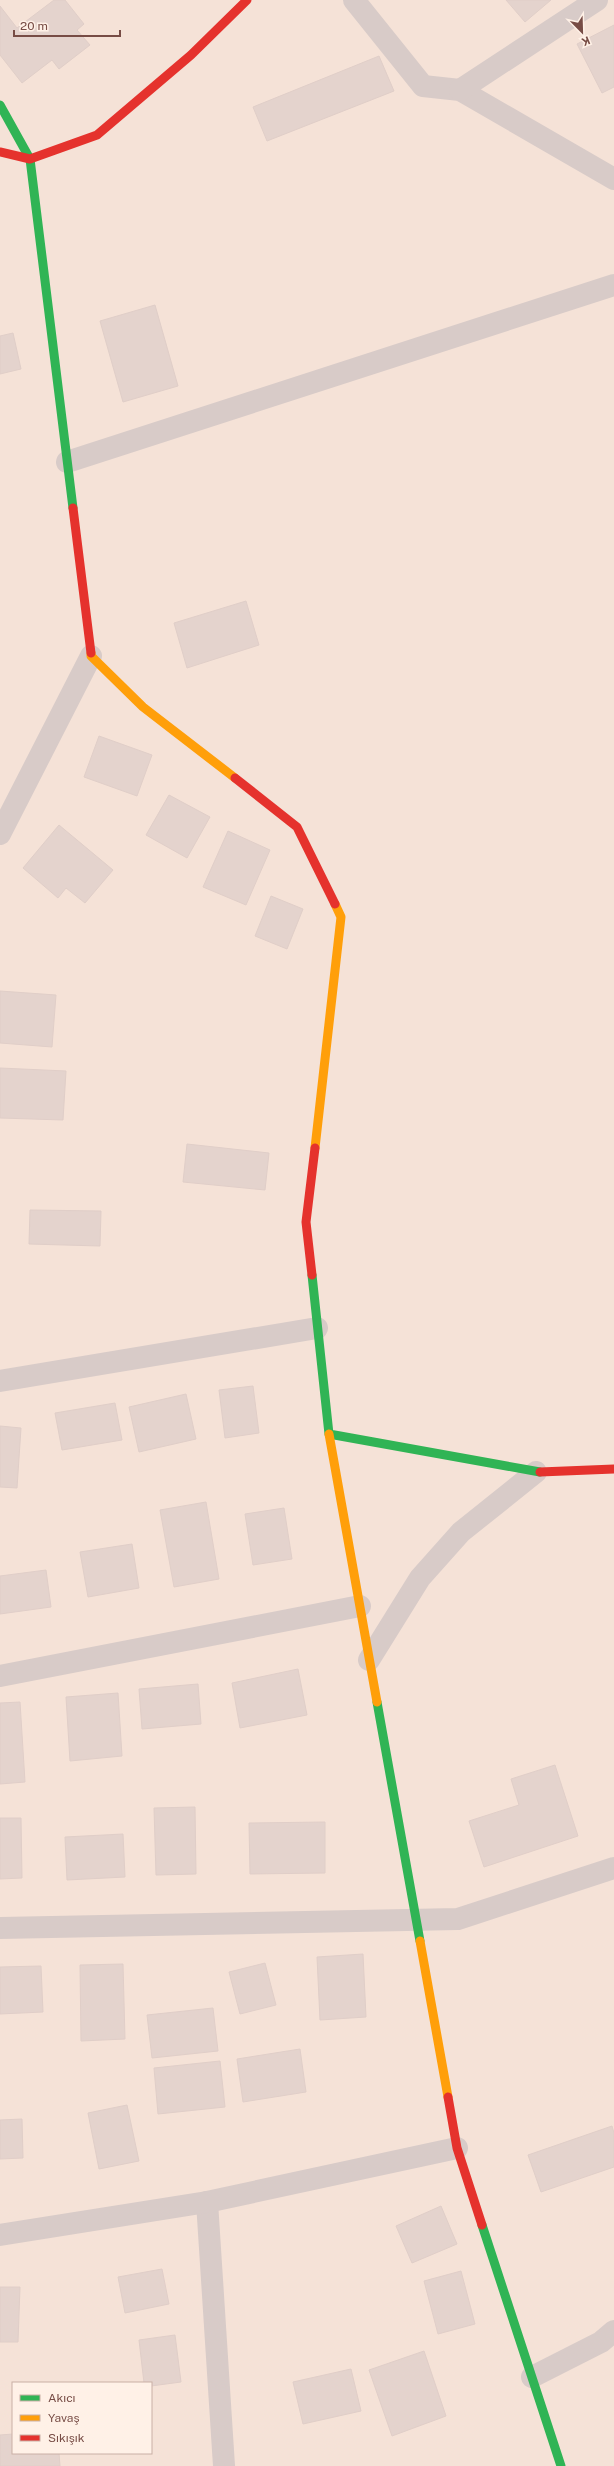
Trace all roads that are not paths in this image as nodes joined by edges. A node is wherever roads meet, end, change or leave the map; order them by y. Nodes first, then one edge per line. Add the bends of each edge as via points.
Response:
1 (247, 0) edge
2 (354, 0) edge
3 (597, 0) edge
4 (460, 90) junction
5 (0, 105) edge
6 (0, 152) edge
7 (30, 159) junction
8 (614, 179) edge
9 (614, 285) edge
10 (67, 462) junction
11 (91, 656) junction
12 (0, 834) edge
13 (317, 1328) junction
14 (0, 1381) edge
15 (329, 1434) junction
16 (614, 1469) edge
17 (536, 1472) junction
18 (360, 1606) junction
19 (369, 1660) junction
20 (0, 1676) edge
21 (614, 1868) edge
22 (415, 1922) junction
23 (0, 1928) edge
24 (457, 2148) junction
25 (206, 2202) junction
26 (0, 2235) edge
27 (614, 2332) edge
28 (532, 2377) junction
29 (224, 2466) edge
30 (561, 2466) edge

1 - 7 street via 191,55 96,136
2 - 4 street via 423,86
3 - 4 street
4 - 8 street
5 - 7 street
6 - 7 street
7 - 10 street
9 - 10 street
10 - 11 street
11 - 12 street
11 - 13 street via 143,707 297,827 341,917 306,1222
13 - 14 street
13 - 15 street
15 - 17 street
15 - 18 street
16 - 17 street
17 - 19 street via 461,1532 420,1578
18 - 19 street
18 - 20 street
19 - 22 street
21 - 22 street via 458,1919
22 - 23 street
22 - 24 street
24 - 25 street
24 - 28 street
25 - 26 street
25 - 29 street
27 - 28 street via 601,2342
28 - 30 street

